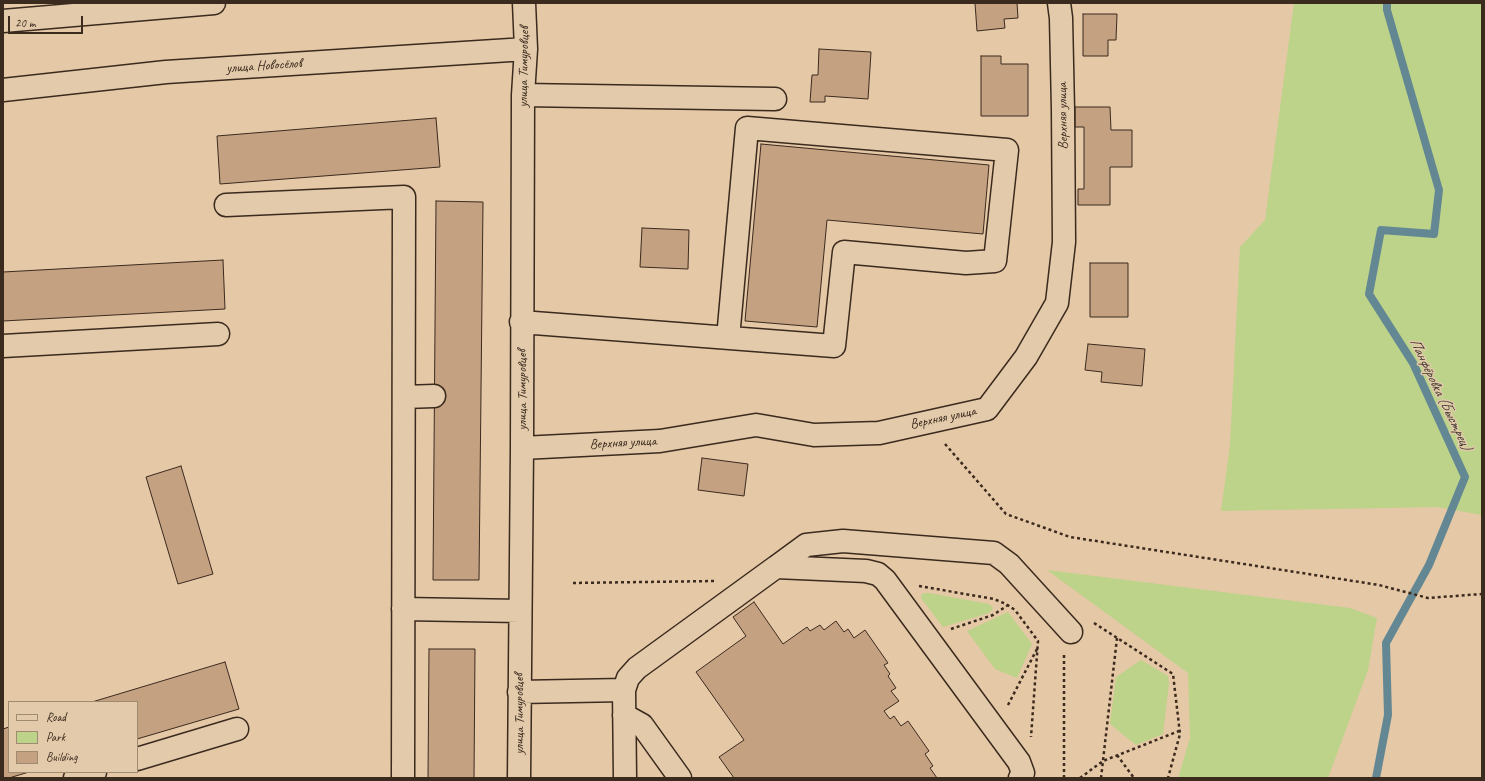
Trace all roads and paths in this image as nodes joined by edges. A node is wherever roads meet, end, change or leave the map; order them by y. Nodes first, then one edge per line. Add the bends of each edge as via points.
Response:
1 (214, 3) edge
2 (524, 3) edge
3 (1059, 3) edge
4 (3, 22) edge
5 (526, 49) junction
6 (3, 90) edge
7 (523, 94) junction
8 (776, 98) dead end
9 (226, 205) dead end
10 (521, 322) junction
11 (218, 334) dead end
12 (728, 338) junction
13 (3, 346) edge
14 (434, 396) dead end
15 (404, 397) junction
16 (926, 422) junction
17 (522, 448) junction
18 (776, 567) junction
19 (885, 580) junction
20 (573, 583) dead end
21 (739, 594) junction
22 (1482, 594) edge
23 (1008, 605) junction
24 (403, 609) junction
25 (520, 611) junction
26 (1092, 622) dead end
27 (949, 630) dead end
28 (1071, 632) dead end
29 (1117, 638) junction
30 (1038, 647) junction
31 (1064, 653) dead end
32 (624, 690) junction
33 (519, 692) junction
34 (1006, 708) dead end
35 (624, 715) junction
36 (237, 729) dead end
37 (1179, 731) junction
38 (1029, 742) dead end
39 (1117, 755) junction
40 (138, 759) edge
41 (1103, 761) junction
42 (92, 773) edge
43 (76, 778) edge
44 (403, 778) edge
45 (519, 778) edge
46 (624, 778) edge
47 (680, 778) edge
48 (1020, 778) edge
49 (1064, 778) edge
50 (1080, 778) edge
51 (1101, 778) edge
52 (1134, 778) edge
53 (1168, 778) edge

1 - 4 street
2 - 5 street, улица Тимуровцев
3 - 16 street, Верхняя улица via 1064,242 1057,303 1026,357 987,409
5 - 6 street, улица Новосёлов via 166,72
5 - 7 street, улица Тимуровцев
7 - 8 street
7 - 10 street, улица Тимуровцев
9 - 15 street via 404,197
10 - 12 street
10 - 17 street, улица Тимуровцев
11 - 13 street
12 - 12 street via 834,346 844,252 966,262 995,261 1007,150 747,128
14 - 15 street
15 - 24 street
16 - 17 street, Верхняя улица via 878,433 814,435 756,424 660,441
16 - 22 path via 1006,514 1070,537 1379,585 1428,598
17 - 25 street, улица Тимуровцев
18 - 19 street via 866,571 878,574
18 - 21 street
18 - 28 street via 806,545 843,541 994,553 1009,564
19 - 23 path via 994,599
19 - 48 street via 1019,762 1023,773
20 - 21 path via 729,580
21 - 32 street via 637,668 628,678
23 - 27 path via 993,615
23 - 30 path via 1015,610 1038,641
24 - 25 street
24 - 44 street
25 - 33 street, улица Тимуровцев
26 - 29 path
29 - 37 path via 1173,674
29 - 41 path
30 - 34 path
30 - 38 path
31 - 49 path
32 - 33 street
32 - 35 street
33 - 45 street, улица Тимуровцев
35 - 46 street
35 - 47 street via 642,725
36 - 40 street
37 - 39 path
37 - 53 path
39 - 41 path
39 - 52 path
41 - 50 path
41 - 51 path
42 - 43 street

